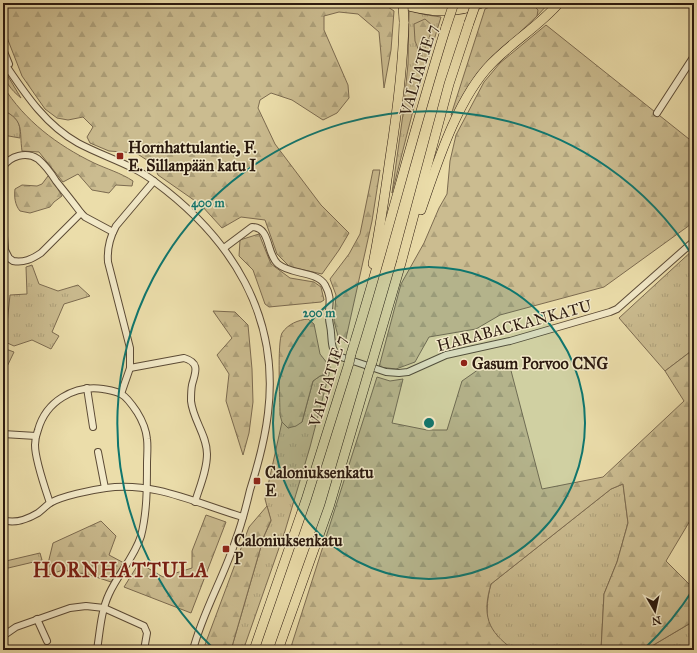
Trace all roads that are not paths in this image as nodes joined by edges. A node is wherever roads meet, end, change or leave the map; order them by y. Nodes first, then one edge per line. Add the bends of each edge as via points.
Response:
1 (399, 3) edge
2 (403, 3) edge
3 (454, 3) edge
4 (476, 3) edge
5 (482, 3) edge
6 (559, 3) edge
7 (3, 49) edge
8 (694, 56) edge
9 (3, 61) edge
10 (14, 77) junction
11 (656, 113) dead end
12 (3, 167) edge
13 (154, 181) junction
14 (81, 213) junction
15 (3, 222) edge
16 (112, 232) junction
17 (694, 242) edge
18 (224, 248) junction
19 (402, 264) junction
20 (365, 311) junction
21 (130, 368) junction
22 (87, 388) junction
23 (121, 394) junction
24 (93, 427) dead end
25 (3, 434) edge
26 (36, 436) junction
27 (98, 452) dead end
28 (105, 488) junction
29 (146, 488) junction
30 (196, 502) junction
31 (50, 503) junction
32 (243, 517) junction
33 (3, 520) edge
34 (104, 608) junction
35 (37, 620) junction
36 (3, 636) edge
37 (47, 641) dead end
38 (97, 650) edge
39 (144, 650) edge
40 (193, 650) edge
41 (254, 650) edge
42 (278, 650) edge

1 - 5 highway via 416,8 445,11 462,10
2 - 20 highway, bridge via 398,107
3 - 20 highway, VALTATIE 7, bridge via 424,98
4 - 19 highway, bridge via 449,84
6 - 19 highway via 490,65 473,88 441,153
7 - 10 street
8 - 11 street
9 - 10 street
10 - 13 street via 47,119 67,135
12 - 14 street via 17,156 34,157 45,166
13 - 16 street
13 - 18 street via 188,208
14 - 15 street via 41,253 23,262 13,261 7,254
14 - 16 street
16 - 21 street via 108,257 127,331
17 - 18 street, HARABACKANKATU via 617,309 510,341 446,355 408,372 399,373 386,372 338,356 331,342 330,300 325,285 316,277 289,270 278,264 273,258 263,231 259,228 252,227
18 - 32 street via 244,279 257,310 270,370 269,412 265,434
19 - 42 highway via 329,507
20 - 41 highway, VALTATIE 7 via 306,500
21 - 23 street
21 - 30 street via 184,358 194,363 192,410 207,446 205,472
22 - 23 street
22 - 24 street
22 - 26 street via 71,392 51,406 43,417
23 - 29 street via 143,422 147,439
25 - 26 street
26 - 31 street via 35,450
27 - 28 street
28 - 29 street
28 - 31 street
29 - 30 street
29 - 34 street via 140,537 109,593
30 - 32 street
31 - 33 street via 33,516 22,520
32 - 40 street
34 - 35 street via 77,607
34 - 38 street
34 - 39 street via 144,626 148,633
35 - 36 street via 16,627
35 - 37 street

